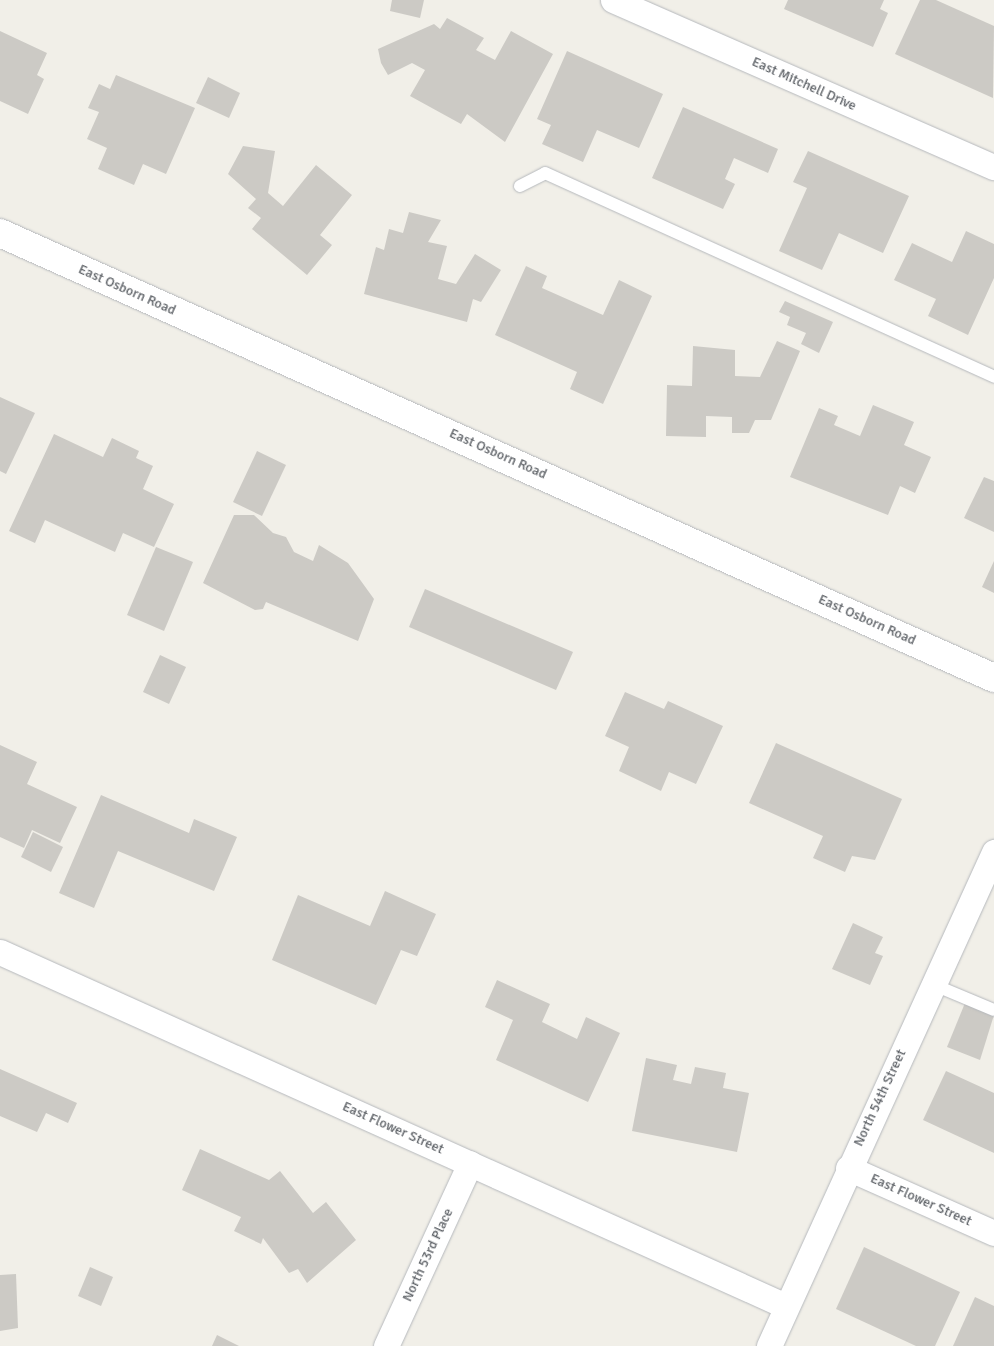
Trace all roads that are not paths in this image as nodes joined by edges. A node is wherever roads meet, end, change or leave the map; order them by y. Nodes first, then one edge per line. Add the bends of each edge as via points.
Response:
1 (613, 0) edge
2 (994, 167) edge
3 (520, 186) dead end
4 (0, 233) edge
5 (994, 377) edge
6 (994, 678) edge
7 (994, 852) edge
8 (0, 952) edge
9 (932, 984) junction
10 (994, 1010) edge
11 (470, 1163) junction
12 (848, 1168) junction
13 (994, 1233) edge
14 (786, 1306) junction
15 (386, 1346) edge
16 (769, 1346) edge

1 - 2 street, East Mitchell Drive
3 - 5 lane via 545,174
4 - 6 street, East Osborn Road
7 - 9 street, North 54th Street
8 - 11 street, East Flower Street
9 - 10 lane
9 - 12 street, North 54th Street
11 - 14 street, East Flower Street
11 - 15 street, North 53rd Place
12 - 13 street, East Flower Street
12 - 14 street, North 54th Street
14 - 16 street, North 54th Street

